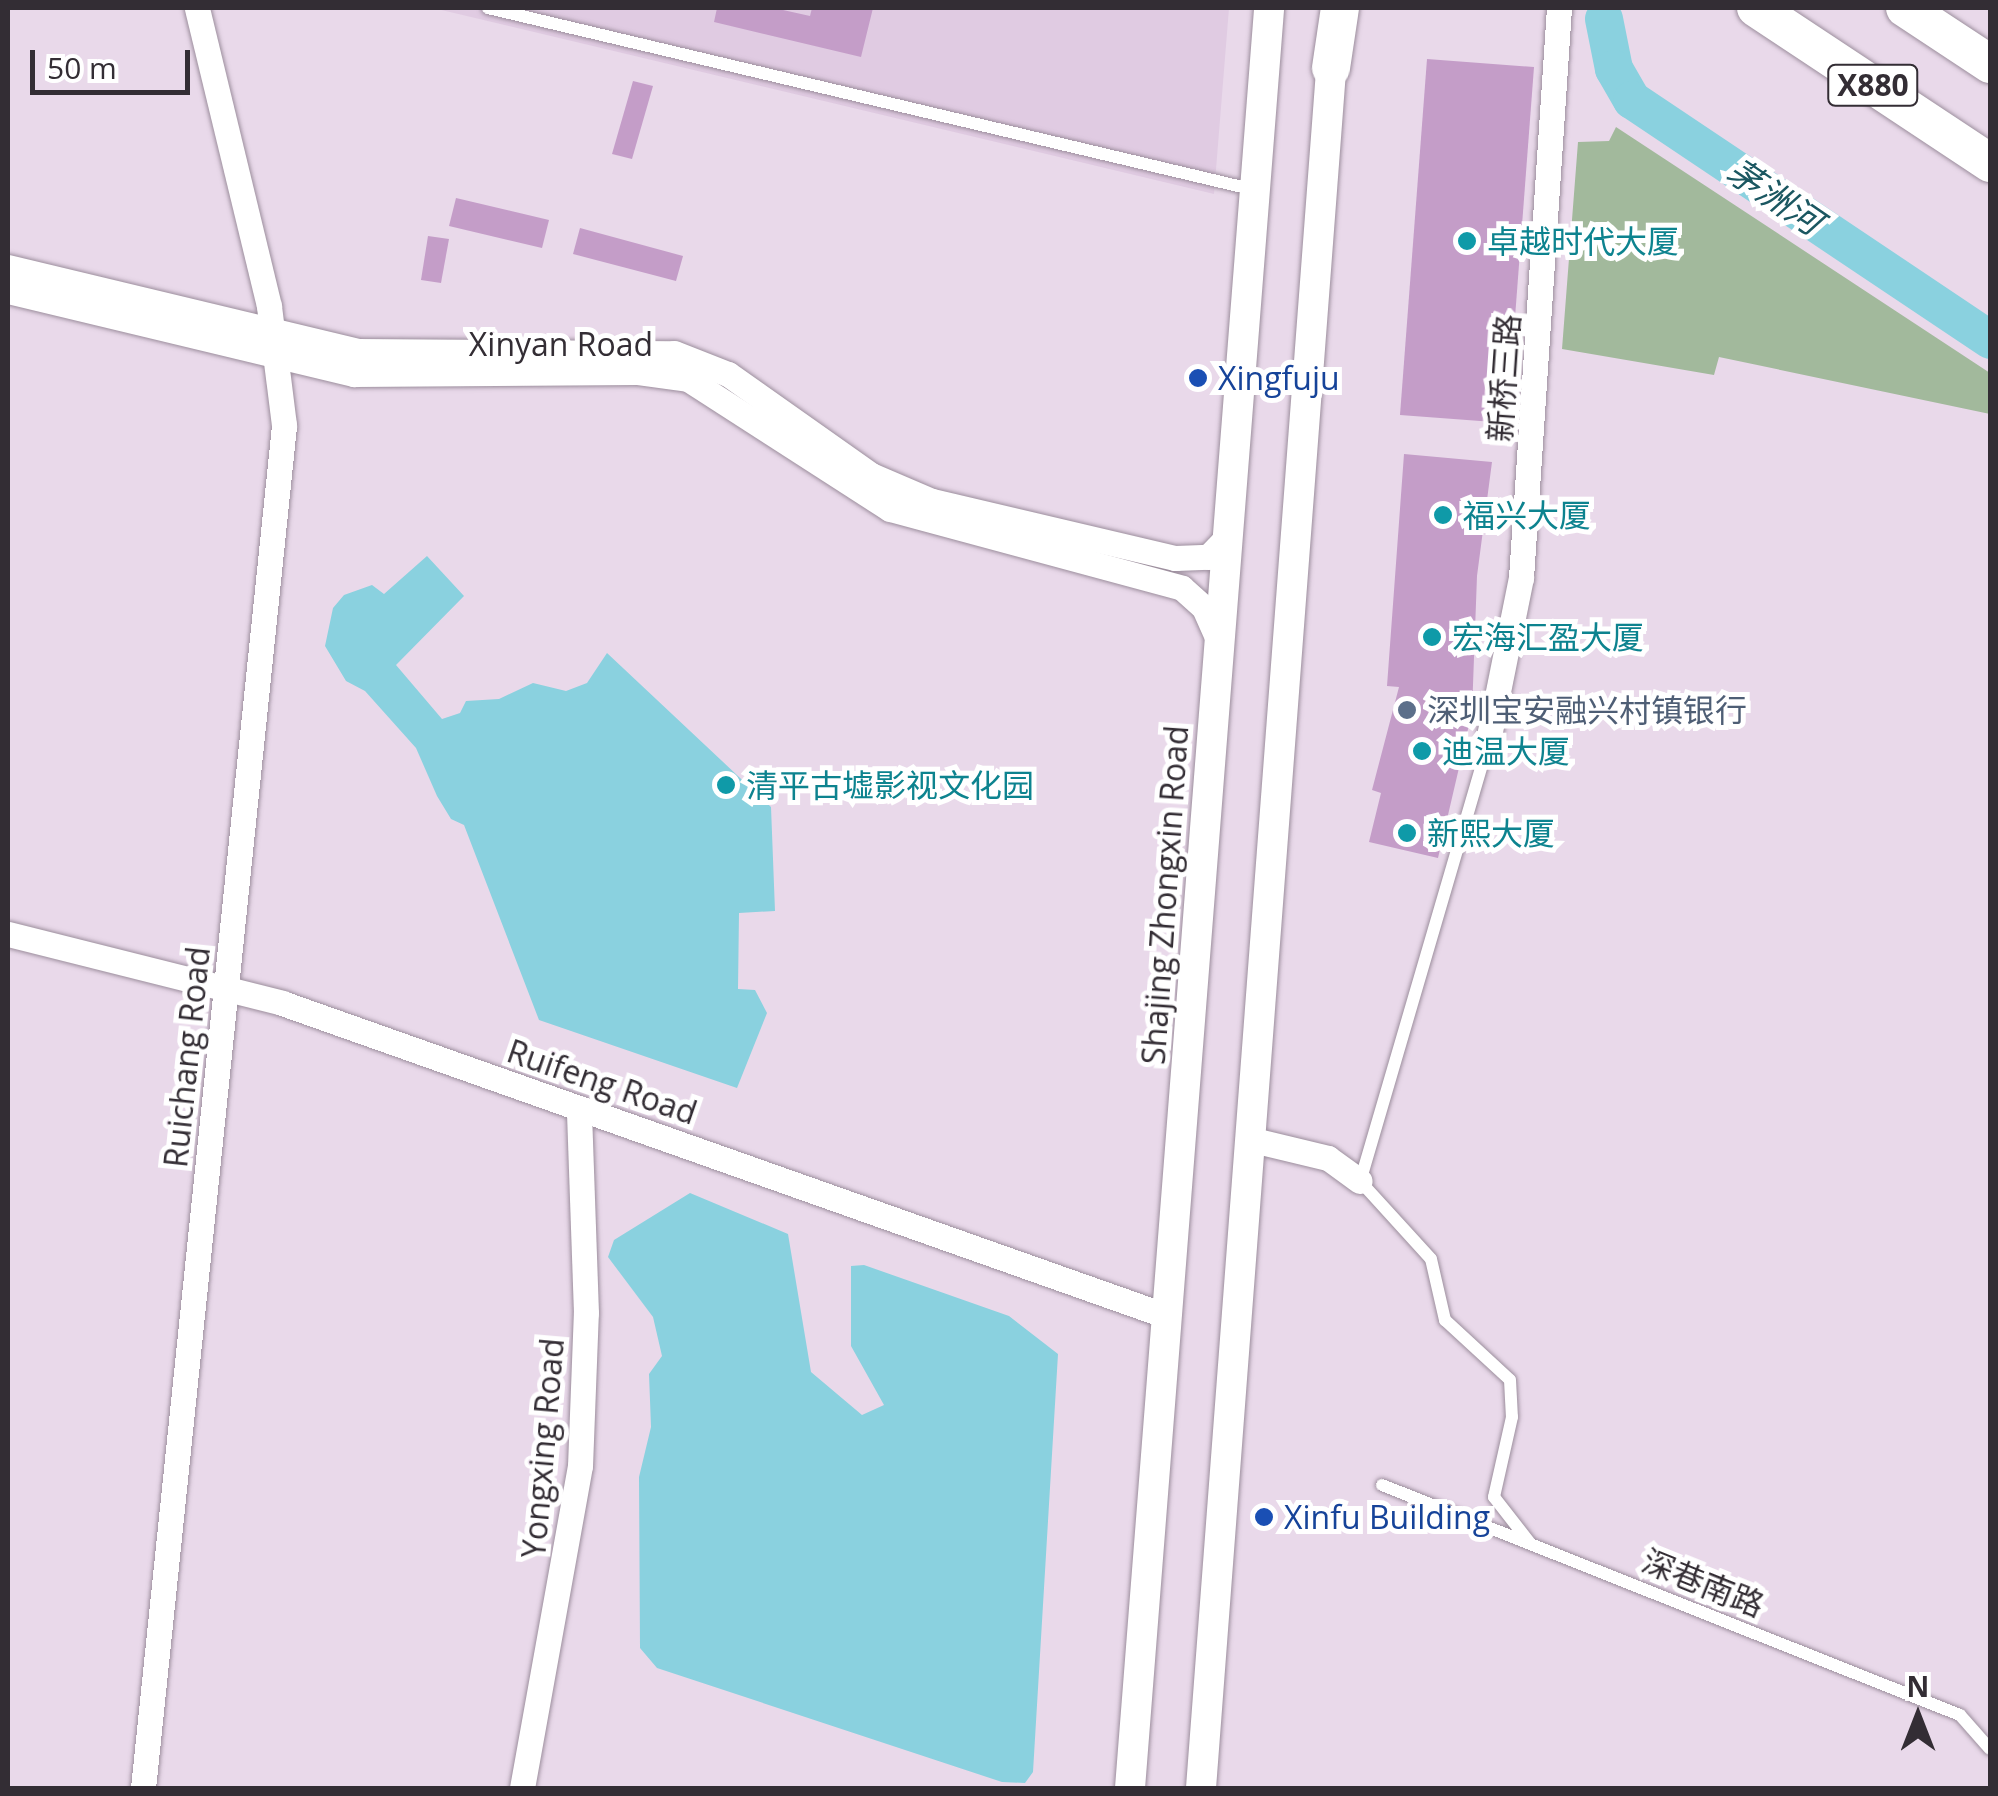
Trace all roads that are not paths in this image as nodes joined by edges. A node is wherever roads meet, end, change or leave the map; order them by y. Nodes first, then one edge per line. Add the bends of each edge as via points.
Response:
1 (197, 8) edge
2 (488, 8) edge
3 (1269, 8) edge
4 (1338, 8) edge
5 (1559, 8) edge
6 (1756, 8) edge
7 (1905, 8) edge
8 (1990, 64) edge
9 (1331, 68) joint
10 (1990, 163) edge
11 (1254, 190) junction
12 (8, 267) edge
13 (8, 291) edge
14 (276, 345) junction
15 (1228, 536) junction
16 (1219, 648) junction
17 (1486, 750) joint
18 (8, 934) edge
19 (227, 987) junction
20 (579, 1108) junction
21 (1253, 1140) junction
22 (1360, 1181) junction
23 (1167, 1316) junction
24 (1382, 1484) dead end
25 (1530, 1544) junction
26 (1990, 1749) edge
27 (143, 1788) edge
28 (522, 1788) edge
29 (1130, 1788) edge
30 (1201, 1788) edge

1 - 14 street, Ruichang Road
2 - 11 lane
3 - 11 street, Shajing Zhongxin Road
4 - 9 main road
5 - 17 street, 新桥三路 via 1522,578
6 - 10 main road, X880
7 - 8 main road, X880
9 - 21 street
11 - 15 street, Shajing Zhongxin Road
12 - 14 street, Xinyan Road
13 - 14 street, Xinyan Road
14 - 15 street, Xinyan Road via 674,354 728,374 871,475 932,501 1175,558 1208,556
14 - 16 street, Xinyan Road via 376,376 638,372 688,379 890,509 1182,588 1212,620
14 - 19 street, Ruichang Road via 284,425
15 - 16 street, Shajing Zhongxin Road
16 - 23 street, Shajing Zhongxin Road
17 - 22 lane
18 - 19 street, Ruifeng Road
19 - 20 street, Ruifeng Road
19 - 27 street, Ruichang Road
20 - 23 street, Ruifeng Road
20 - 28 street, Yongxing Road via 586,1313 580,1466
21 - 22 street via 1328,1158
21 - 30 street
22 - 25 lane via 1431,1259 1445,1320 1510,1380 1512,1418 1494,1497
23 - 29 street, Shajing Zhongxin Road
24 - 25 lane, 深巷南路
25 - 26 lane, 深巷南路 via 1960,1716

